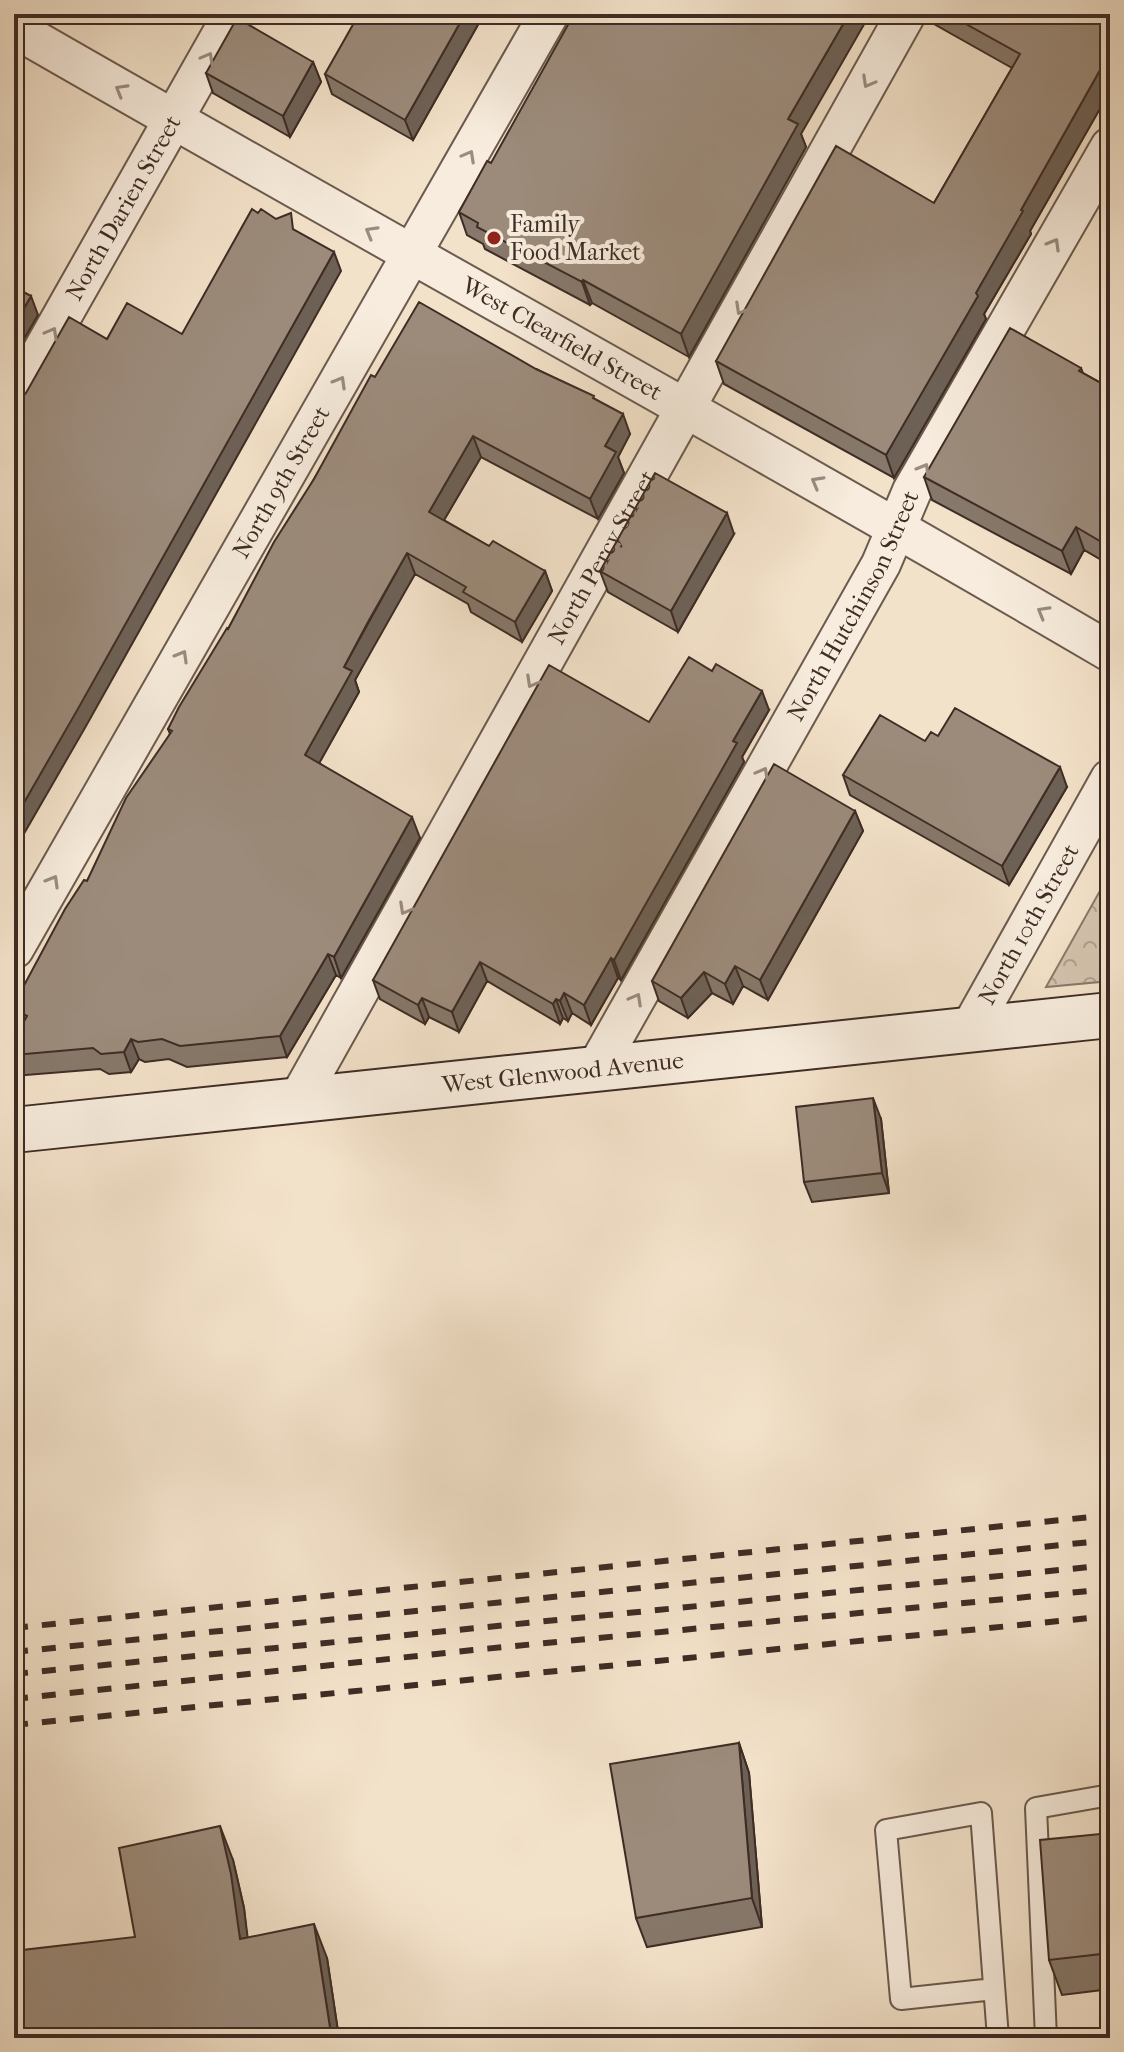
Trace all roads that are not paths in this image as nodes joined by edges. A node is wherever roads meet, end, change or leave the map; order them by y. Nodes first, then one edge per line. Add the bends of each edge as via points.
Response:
1 (233, 14) edge
2 (549, 14) edge
3 (906, 14) edge
4 (14, 28) edge
5 (173, 120) junction
6 (1110, 147) edge
7 (413, 256) junction
8 (14, 401) edge
9 (685, 409) junction
10 (897, 527) junction
11 (1110, 652) edge
12 (1110, 779) edge
13 (14, 949) edge
14 (1110, 1015) edge
15 (970, 1029) junction
16 (597, 1067) junction
17 (298, 1100) junction
18 (14, 1130) edge
19 (1110, 1795) edge
20 (994, 1989) junction
21 (998, 2038) edge
22 (1046, 2038) edge

5 -> 1 street, North Darien Street
7 -> 2 street, North 9th Street
3 -> 9 street, North Percy Street
5 -> 4 street, West Clearfield Street
7 -> 5 street, West Clearfield Street
8 -> 5 street, North Darien Street
10 -> 6 street, North Hutchinson Street via 912,491
7 - 9 street, West Clearfield Street
13 -> 7 street, North 9th Street
10 -> 9 street, West Clearfield Street
9 -> 17 street, North Percy Street
11 -> 10 street, West Clearfield Street
16 -> 10 street, North Hutchinson Street
12 - 15 street, North 10th Street
14 - 15 main road, West Glenwood Avenue
15 - 16 main road, West Glenwood Avenue
16 - 17 main road, West Glenwood Avenue
17 - 18 main road, West Glenwood Avenue
19 - 22 lane via 1036,1808
20 - 20 lane via 981,1813 886,1830 901,1999
20 - 21 lane

